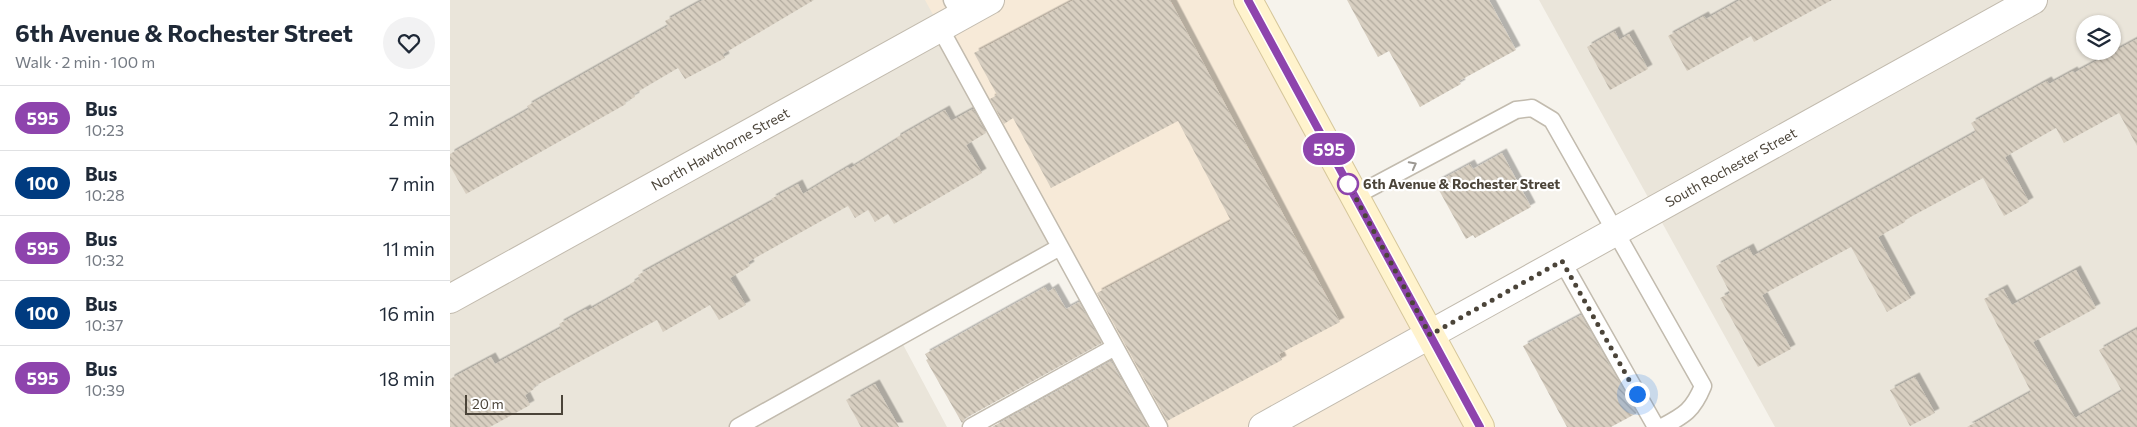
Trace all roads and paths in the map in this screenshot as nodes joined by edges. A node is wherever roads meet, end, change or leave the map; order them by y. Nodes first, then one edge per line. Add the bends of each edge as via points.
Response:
1 (990, 0) edge
2 (1248, 0) edge
3 (2033, 0) edge
4 (951, 15) edge
5 (1354, 196) junction
6 (1614, 232) junction
7 (1060, 247) junction
8 (1562, 261) junction
9 (450, 299) edge
10 (1430, 335) junction
11 (1115, 347) junction
12 (738, 427) edge
13 (971, 427) edge
14 (1159, 427) edge
15 (1263, 427) edge
16 (1480, 427) edge
17 (1656, 427) edge
18 (1662, 427) edge

1 - 4 street, North Hawthorne Street
2 - 5 main road
3 - 6 street, South Rochester Street
4 - 7 lane
4 - 9 street, North Hawthorne Street
5 -> 6 lane via 1516,110 1532,108 1552,120
5 - 10 main road
6 - 8 street, South Rochester Street
6 - 18 lane via 1703,386 1696,403 1685,415
7 - 11 lane
7 - 12 lane
8 - 10 street, South Rochester Street
8 - 17 lane
10 - 15 street, South Rochester Street
10 - 16 main road
11 - 13 lane
11 - 14 lane

